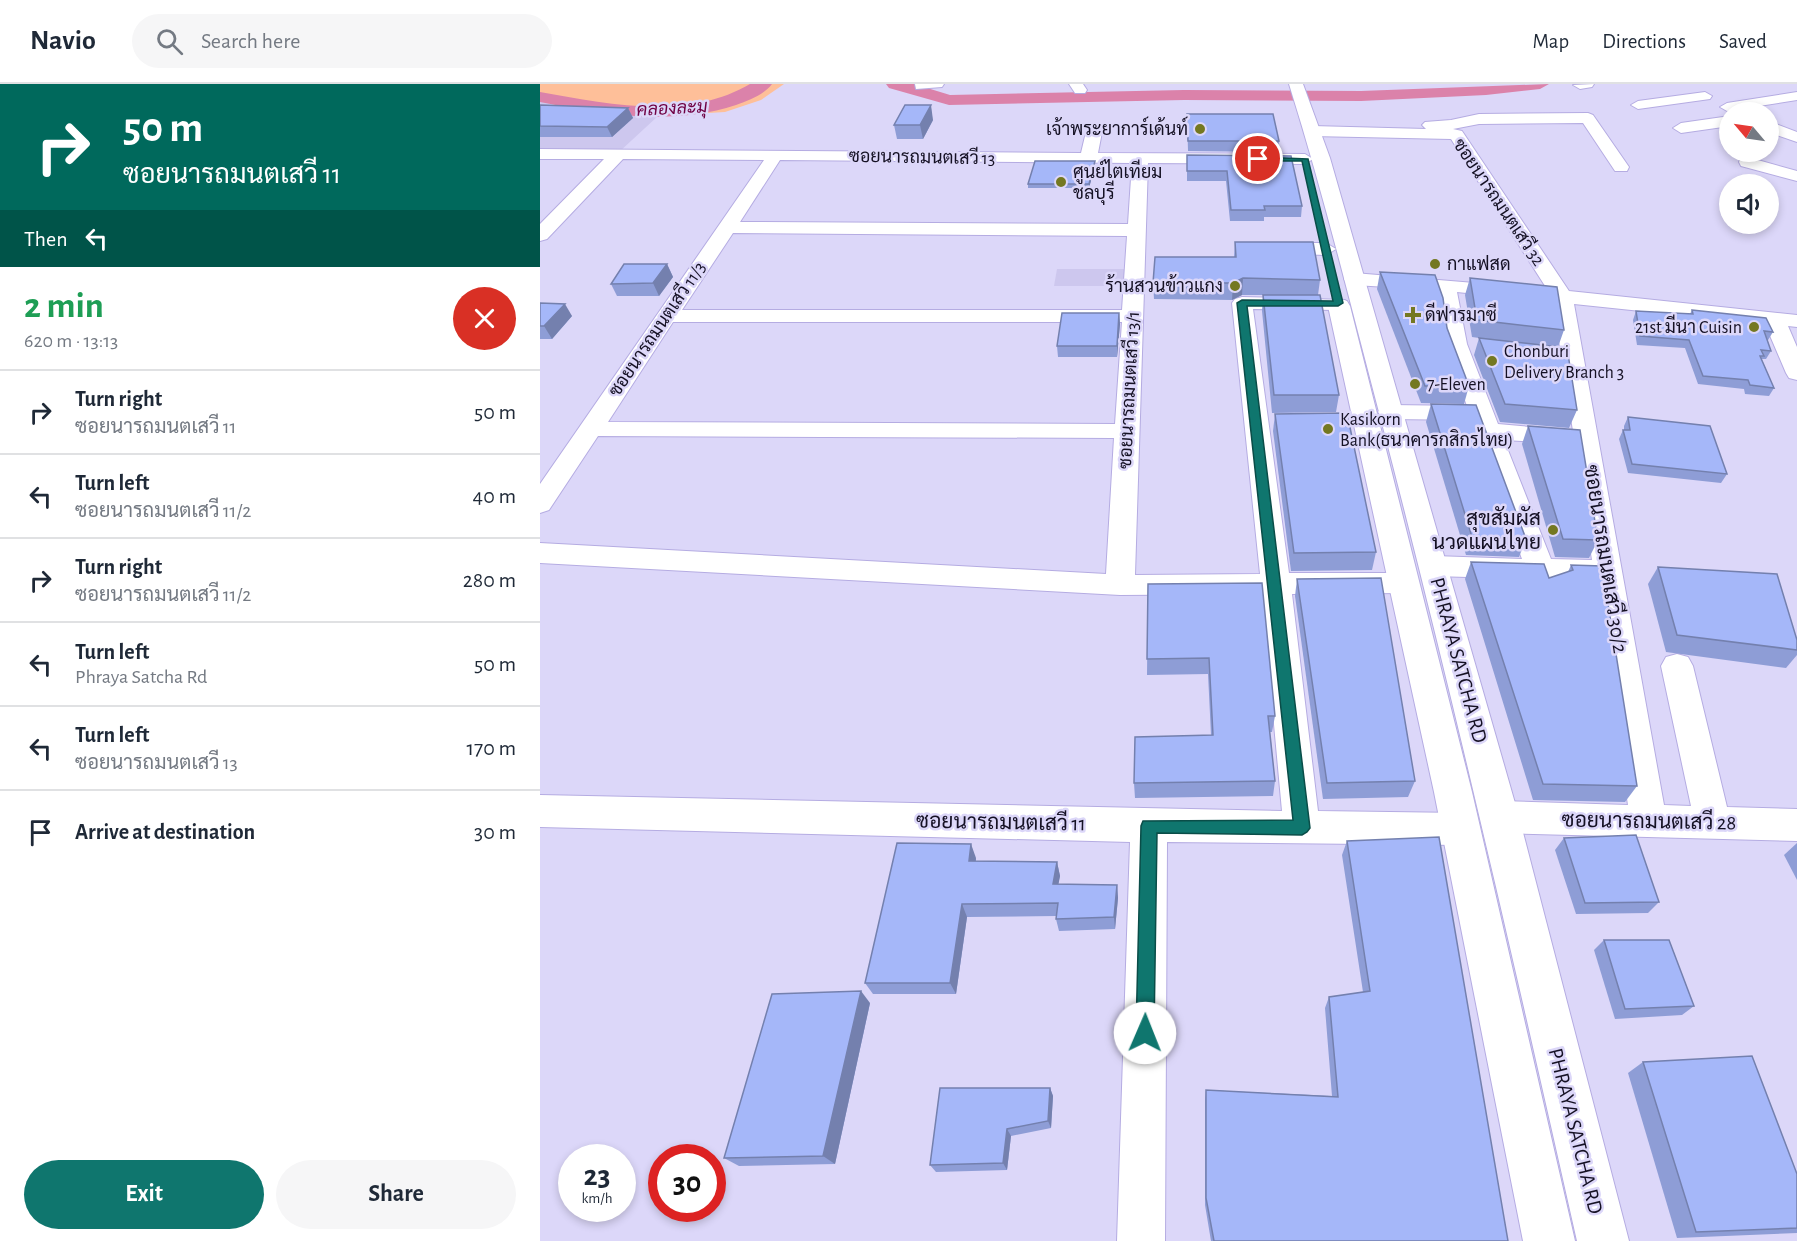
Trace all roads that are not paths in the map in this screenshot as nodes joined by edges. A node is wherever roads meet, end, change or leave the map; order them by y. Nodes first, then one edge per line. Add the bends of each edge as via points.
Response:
1 (937, 84) edge
2 (1682, 84) edge
3 (921, 86) dead end
4 (1291, 90) edge
5 (1705, 96) junction
6 (1797, 96) edge
7 (1774, 102) edge
8 (1638, 105) dead end
9 (1719, 105) edge
10 (1719, 117) edge
11 (1310, 127) junction
12 (1681, 128) dead end
13 (1782, 128) edge
14 (1094, 132) dead end
15 (1797, 137) edge
16 (540, 154) edge
17 (619, 154) junction
18 (775, 156) junction
19 (1088, 159) junction
20 (1140, 159) junction
21 (1305, 159) junction
22 (1747, 162) dead end
23 (1621, 167) dead end
24 (1797, 176) edge
25 (725, 227) junction
26 (543, 229) edge
27 (1136, 230) junction
28 (1254, 249) edge
29 (1326, 249) junction
30 (1339, 284) junction
31 (1446, 285) junction
32 (1563, 298) junction
33 (1797, 308) edge
34 (666, 316) junction
35 (1132, 316) junction
36 (1766, 318) junction
37 (1797, 321) edge
38 (1455, 344) junction
39 (1479, 346) edge
40 (1797, 373) edge
41 (1371, 412) junction
42 (1482, 414) junction
43 (590, 429) junction
44 (1127, 431) junction
45 (1586, 439) junction
46 (540, 504) edge
47 (540, 553) edge
48 (1540, 569) junction
49 (1608, 571) junction
50 (1419, 574) junction
51 (1120, 585) junction
52 (1276, 585) junction
53 (1677, 666) dead end
54 (1453, 792) junction
55 (1497, 804) junction
56 (540, 811) edge
57 (1649, 821) junction
58 (1713, 822) junction
59 (1797, 825) edge
60 (1149, 826) junction
61 (1302, 828) junction
62 (1461, 829) junction
63 (1470, 872) junction
64 (1514, 873) junction
65 (1141, 1241) edge
66 (1549, 1241) edge
67 (1603, 1241) edge

1 - 3 street
2 - 5 street
4 - 11 main road, PHRAYA SATCHA RD
4 - 21 main road, PHRAYA SATCHA RD
5 - 8 street
5 - 9 street
6 - 7 street
10 - 12 street
11 - 23 street via 1588,118
11 - 30 main road, PHRAYA SATCHA RD
11 - 32 street, ซอยนารถมนตเสวี 32 via 1456,134
13 - 15 street
14 - 19 street
16 - 17 street, ซอยนารถมนตเสวี 13
17 - 18 street, ซอยนารถมนตเสวี 13
17 - 26 street
18 - 19 street, ซอยนารถมนตเสวี 13
18 - 25 street, ซอยนารถมนตเสวี 11/3
19 - 20 street, ซอยนารถมนตเสวี 13
20 - 21 street, ซอยนารถมนตเสวี 13
20 - 27 street, ซอยนารถมนตเสวี 13/1
21 - 29 main road, PHRAYA SATCHA RD
22 - 24 street
25 - 27 street
25 - 34 street, ซอยนารถมนตเสวี 11/3
27 - 35 street, ซอยนารถมนตเสวี 13/1
28 - 29 street
29 - 30 main road, PHRAYA SATCHA RD
30 - 31 street
30 - 41 main road, PHRAYA SATCHA RD
30 - 41 main road, PHRAYA SATCHA RD
30 - 52 street via 1242,303 1267,422
31 - 32 street
31 - 38 street
32 - 36 street
32 - 45 street, ซอยนารถมนตเสวี 30/2 via 1561,356
33 - 36 street via 1757,303
34 - 35 street
34 - 43 street, ซอยนารถมนตเสวี 11/3
35 - 44 street, ซอยนารถมนตเสวี 13/1
36 - 37 street
36 - 40 street
38 - 39 street
38 - 42 street
41 - 42 street
41 - 50 main road, PHRAYA SATCHA RD
42 - 45 street
42 - 48 street
43 - 44 street
43 - 46 street, ซอยนารถมนตเสวี 11/3
44 - 51 street, ซอยนารถมนตเสวี 13/1
45 - 49 street, ซอยนารถมนตเสวี 30/2
47 - 51 street
48 - 49 street
48 - 50 street
49 - 57 street, ซอยนารถมนตเสวี 30/2
50 - 52 street
50 - 54 main road, PHRAYA SATCHA RD
50 - 55 main road, PHRAYA SATCHA RD
51 - 52 street
52 - 61 street
53 - 58 street
54 - 55 main road
54 - 62 main road, PHRAYA SATCHA RD
55 - 57 street, ซอยนารถมนตเสวี 28
55 - 64 main road, PHRAYA SATCHA RD
56 - 60 street, ซอยนารถมนตเสวี 11
57 - 58 street, ซอยนารถมนตเสวี 28
58 - 59 street, ซอยนารถมนตเสวี 28
60 - 61 street, ซอยนารถมนตเสวี 11
60 - 65 street
61 - 62 street, ซอยนารถมนตเสวี 11
62 - 63 main road, PHRAYA SATCHA RD
63 - 64 main road
63 - 66 main road, PHRAYA SATCHA RD
64 - 67 main road, PHRAYA SATCHA RD

